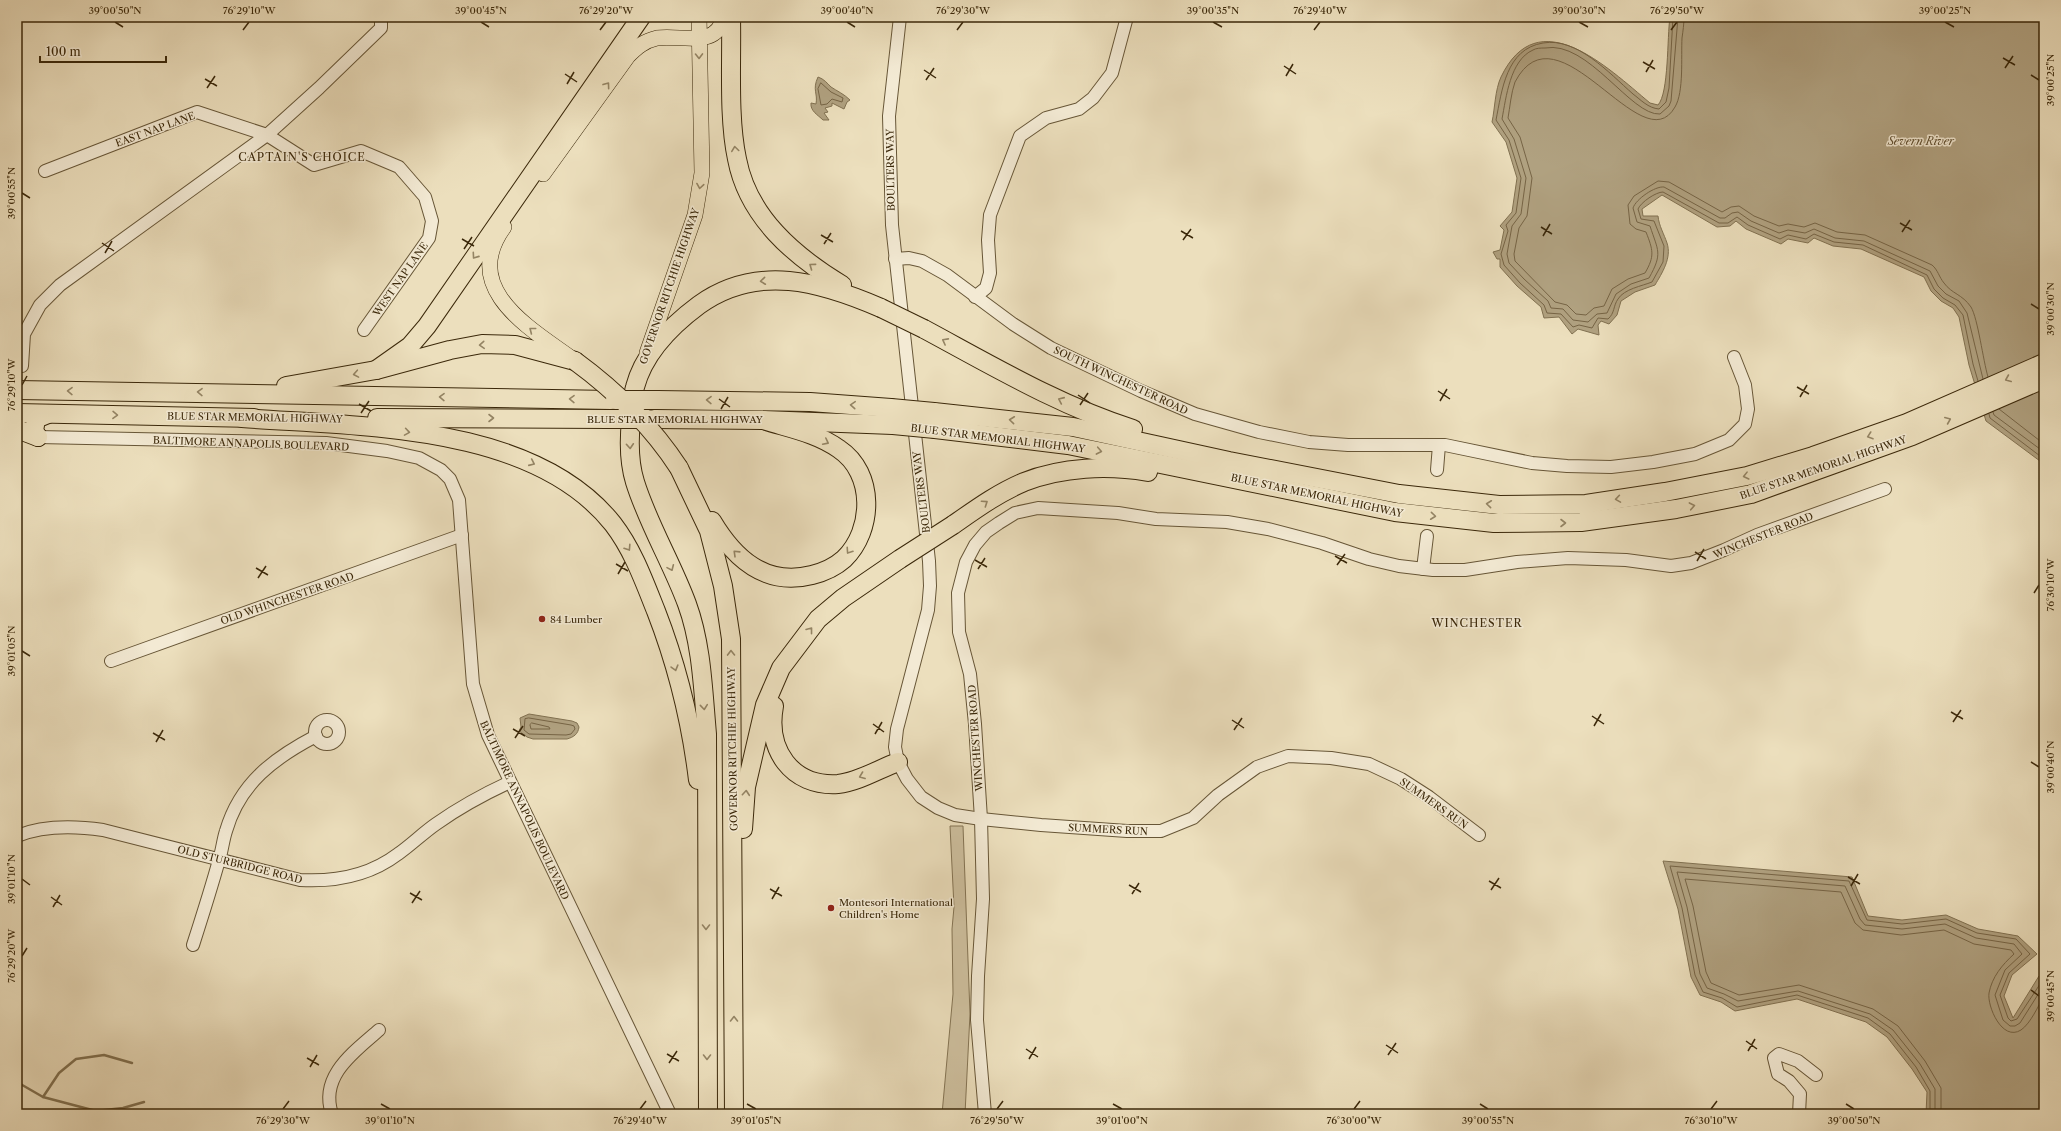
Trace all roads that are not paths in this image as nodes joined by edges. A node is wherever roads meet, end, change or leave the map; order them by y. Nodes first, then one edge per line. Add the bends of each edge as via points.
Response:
1 (381, 17) edge
2 (641, 17) edge
3 (699, 17) edge
4 (724, 17) edge
5 (731, 17) edge
6 (900, 17) edge
7 (1128, 17) edge
8 (699, 38) junction
9 (267, 135) junction
10 (45, 171) dead end
11 (895, 259) junction
12 (975, 297) junction
13 (881, 308) junction
14 (364, 330) dead end
15 (1734, 357) dead end
16 (575, 361) junction
17 (2044, 364) edge
18 (22, 366) dead end
19 (376, 370) junction
20 (2044, 379) edge
21 (637, 380) junction
22 (17, 390) edge
23 (229, 393) junction
24 (17, 413) edge
25 (48, 414) junction
26 (892, 417) junction
27 (242, 418) junction
28 (763, 420) junction
29 (935, 420) junction
30 (17, 429) edge
31 (1909, 430) junction
32 (38, 437) junction
33 (1439, 445) junction
34 (1229, 461) junction
35 (679, 468) junction
36 (1437, 470) dead end
37 (1885, 489) dead end
38 (1394, 512) junction
39 (462, 535) junction
40 (1427, 536) dead end
41 (1423, 569) junction
42 (794, 651) junction
43 (111, 661) dead end
44 (316, 736) dead end
45 (898, 762) junction
46 (510, 782) junction
47 (981, 819) junction
48 (1479, 835) dead end
49 (17, 836) edge
50 (219, 859) junction
51 (706, 900) junction
52 (193, 945) dead end
53 (734, 958) junction
54 (380, 1030) dead end
55 (1816, 1075) dead end
56 (671, 1113) edge
57 (332, 1114) edge
58 (708, 1114) edge
59 (734, 1114) edge
60 (985, 1114) edge
61 (1799, 1114) edge

1 - 9 street via 381,28
2 -> 19 highway via 427,326 410,346
3 - 8 main road, GOVERNOR RITCHIE HIGHWAY
4 - 8 main road via 721,27 714,35
13 -> 5 highway via 799,257 767,224 746,189 737,160 733,132
6 - 11 street, BOULTERS WAY via 889,116
7 - 12 street via 1112,73 1093,98 1079,109 1046,118 1020,136 990,215 990,273 986,288
16 -> 8 main road via 534,332 500,300 492,284 491,253 498,236 632,52 641,44 657,38
8 -> 21 main road, GOVERNOR RITCHIE HIGHWAY via 702,173 695,215
9 - 10 street, EAST NAP LANE via 197,112
9 - 14 street, WEST NAP LANE via 314,165 361,151 399,167 425,197 432,221 429,238
9 - 18 street via 60,285 40,306 24,334
11 - 12 street, SOUTH WINCHESTER ROAD via 922,261 947,275
11 - 45 street, BOULTERS WAY via 930,586 928,610 897,729
12 - 33 street, SOUTH WINCHESTER ROAD via 1051,348 1195,414 1259,432 1309,442 1348,445
13 -> 21 highway via 848,294 799,281 749,282 708,298 674,324 648,358
34 -> 13 highway, bridge via 1111,422 1026,384
15 - 33 street, SOUTH WINCHESTER ROAD via 1745,385 1748,409 1745,424 1728,440 1695,454 1611,466 1567,466 1532,463
16 -> 19 highway via 515,345 482,344
16 - 35 highway, GOVERNOR RITCHIE HIGHWAY, bridge via 609,388 648,426
17 -> 31 highway, BLUE STAR MEMORIAL HIGHWAY
19 -> 23 highway via 294,385
31 -> 20 highway, BLUE STAR MEMORIAL HIGHWAY
21 -> 51 highway, GOVERNOR RITCHIE HIGHWAY via 629,435 635,482 687,604 697,641 707,734
23 -> 22 highway, BLUE STAR MEMORIAL HIGHWAY
26 -> 23 highway, BLUE STAR MEMORIAL HIGHWAY, bridge via 810,402
24 - 25 highway, BLUE STAR MEMORIAL HIGHWAY
25 -> 27 highway, BLUE STAR MEMORIAL HIGHWAY
25 - 32 highway via 36,419 34,431
26 - 28 highway, BLUE STAR MEMORIAL HIGHWAY
26 - 29 highway, BLUE STAR MEMORIAL HIGHWAY, bridge
27 -> 28 highway, BLUE STAR MEMORIAL HIGHWAY, bridge
27 -> 51 highway via 391,429 506,452 562,478 612,524 633,555 663,628 683,695 696,766
28 -> 35 highway via 820,439 840,449 855,464 864,483 867,503 864,522 856,541 844,559 825,572 799,578 777,577 754,568 734,553 720,535
34 -> 29 highway, BLUE STAR MEMORIAL HIGHWAY via 1073,427
29 -> 38 highway, BLUE STAR MEMORIAL HIGHWAY
30 - 32 highway
31 -> 34 highway, BLUE STAR MEMORIAL HIGHWAY via 1747,476 1586,504 1499,505 1399,494
38 -> 31 highway, BLUE STAR MEMORIAL HIGHWAY via 1494,523 1573,522 1676,509 1751,494
32 - 39 street, BALTIMORE ANNAPOLIS BOULEVARD via 326,443 405,454 431,463 450,479 459,500
33 - 36 street
53 -> 35 highway, GOVERNOR RITCHIE HIGHWAY via 731,639 723,586 709,531
37 - 41 street, WINCHESTER ROAD via 1757,535 1691,563 1671,566 1626,560 1568,558 1465,570
42 -> 38 highway, bridge via 818,619 843,598 900,559 994,497 1024,482 1058,472 1096,468 1132,469
39 - 43 street, OLD WHINCHESTER ROAD
39 - 46 street, BALTIMORE ANNAPOLIS BOULEVARD via 473,684 488,736
40 - 41 street
41 - 47 street, WINCHESTER ROAD via 1369,559 1322,543 1268,529 1227,522 1156,519 1038,508 1015,513 986,532 975,545 966,562 958,593 959,632 970,674 976,724
45 -> 42 highway via 855,779 832,784 807,780 786,764 778,754 773,730 773,708 778,688
53 -> 42 highway via 746,788 765,705 774,682
44 - 50 street via 275,760 252,782 234,811
45 - 47 street, BOULTERS WAY via 914,789 932,805 945,812
46 - 50 street, OLD STURBRIDGE ROAD via 467,803 434,825 398,855 361,874 322,881 300,880
46 - 56 street, BALTIMORE ANNAPOLIS BOULEVARD
47 - 48 street, SUMMERS RUN via 1127,831 1161,831 1193,818 1218,795 1257,767 1288,756 1331,758 1370,764 1401,779 1429,797
47 - 60 street, WINCHESTER ROAD via 983,898 977,1020
49 - 50 street, OLD STURBRIDGE ROAD via 40,830 82,827
50 - 52 street
51 -> 58 highway, GOVERNOR RITCHIE HIGHWAY
59 -> 53 highway, GOVERNOR RITCHIE HIGHWAY
54 - 57 street via 346,1059 333,1078 329,1092
55 - 61 street via 1798,1060 1779,1054 1774,1058 1778,1074 1789,1081 1800,1094

